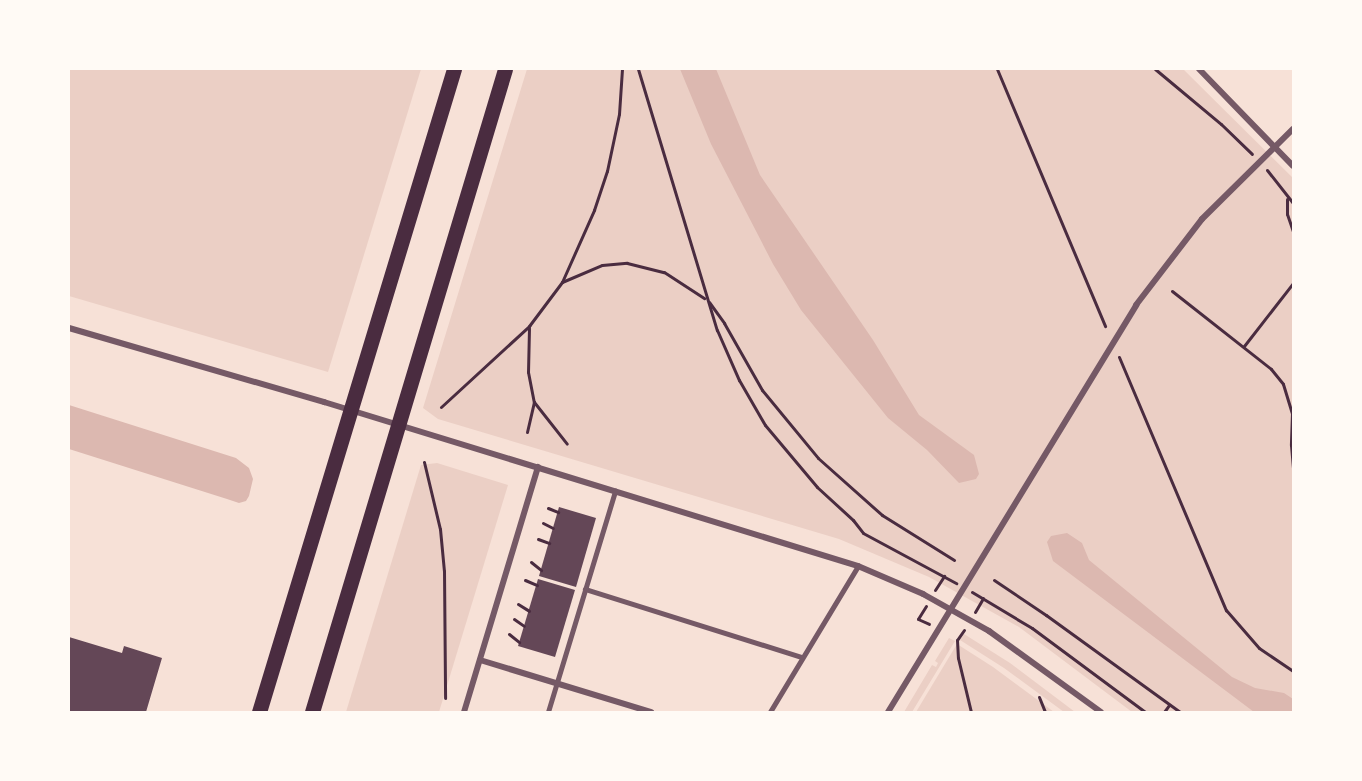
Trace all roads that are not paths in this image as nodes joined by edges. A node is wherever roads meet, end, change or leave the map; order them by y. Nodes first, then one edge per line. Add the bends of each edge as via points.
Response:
1 (454, 69) edge
2 (505, 69) edge
3 (1199, 69) edge
4 (1293, 129) edge
5 (1274, 146) junction
6 (1293, 166) edge
7 (69, 328) edge
8 (350, 410) junction
9 (399, 427) junction
10 (538, 468) junction
11 (615, 490) junction
12 (858, 566) junction
13 (585, 589) junction
14 (951, 609) junction
15 (802, 657) junction
16 (480, 660) junction
17 (557, 683) junction
18 (259, 712) edge
19 (312, 712) edge
20 (464, 712) edge
21 (548, 712) edge
22 (651, 712) edge
23 (770, 712) edge
24 (888, 712) edge
25 (1101, 712) edge

1 - 8 main road
2 - 9 main road
3 - 5 street
4 - 5 street
5 - 6 street
5 - 14 street via 1190,233 1136,305
7 - 8 street
8 - 9 street
8 - 18 main road
9 - 10 street
9 - 19 main road
10 - 11 street
10 - 16 street
11 - 12 street
11 - 13 lane
12 - 14 street
12 - 15 lane
13 - 15 lane
13 - 17 lane
14 - 24 street
14 - 25 street via 1008,644
15 - 23 lane
16 - 17 street
16 - 20 street
17 - 21 lane
17 - 22 street

